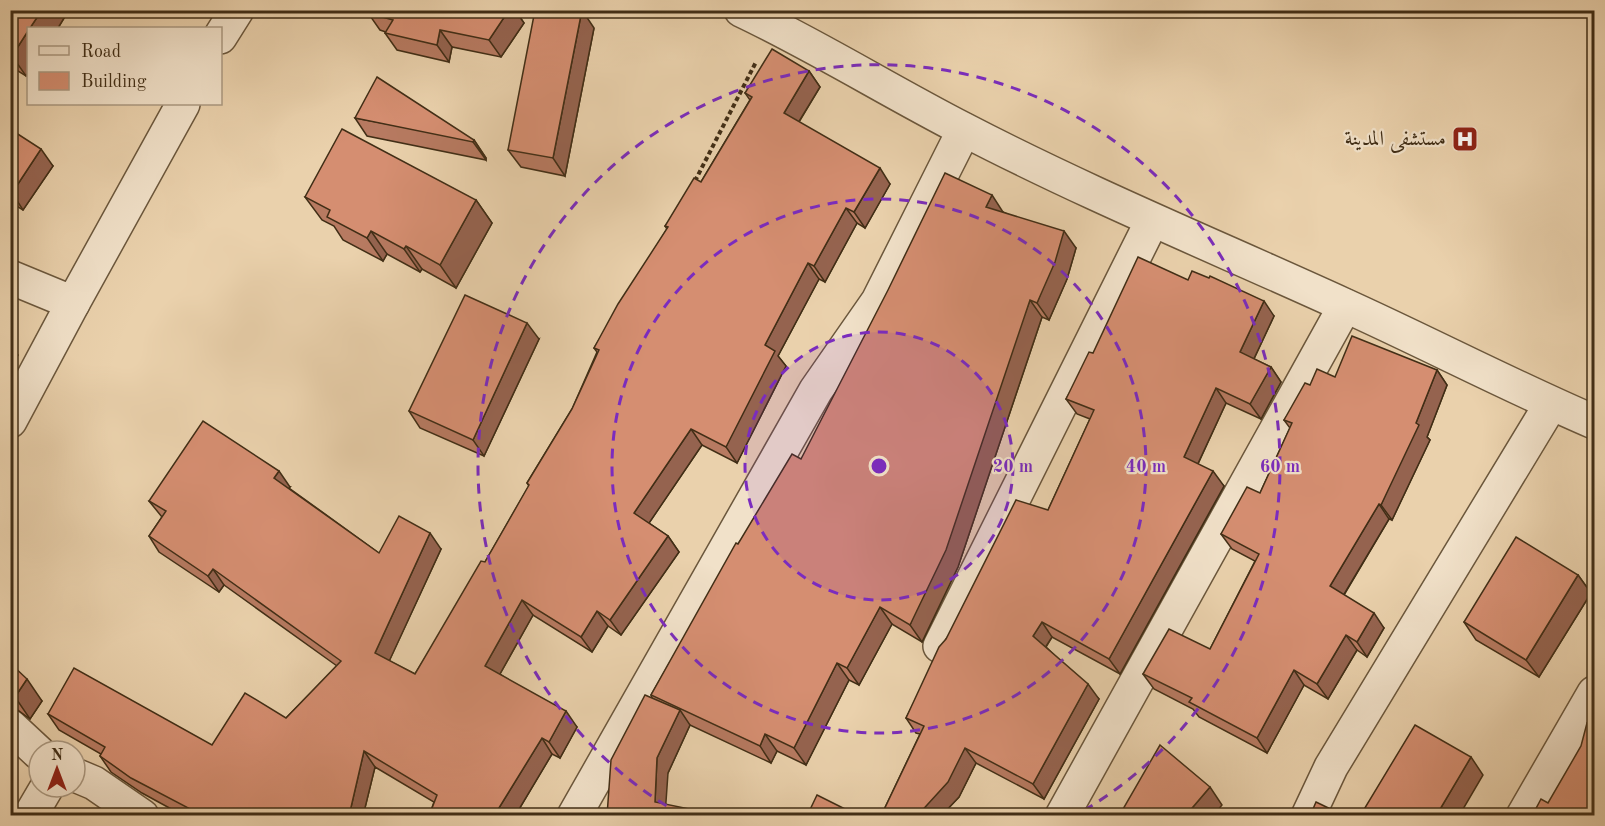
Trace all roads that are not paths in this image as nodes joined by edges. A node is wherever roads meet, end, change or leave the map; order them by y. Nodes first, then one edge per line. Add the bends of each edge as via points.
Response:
1 (237, 10) edge
2 (741, 10) edge
3 (222, 34) edge
4 (182, 105) edge
5 (964, 130) junction
6 (1152, 220) junction
7 (10, 277) edge
8 (73, 303) junction
9 (1346, 306) junction
10 (1551, 404) junction
11 (10, 421) edge
12 (1594, 422) edge
13 (940, 646) edge
14 (1594, 693) edge
15 (10, 726) edge
16 (27, 742) edge
17 (87, 780) edge
18 (40, 799) edge
19 (30, 816) edge
20 (142, 816) edge
21 (574, 816) edge
22 (1062, 816) edge
23 (1308, 816) edge
24 (1522, 816) edge

1 - 3 street
2 - 5 street
4 - 8 street
5 - 6 street
5 - 21 street via 878,301 816,390
6 - 9 street
6 - 13 street
7 - 8 street
8 - 11 street
9 - 10 street
9 - 22 street
10 - 12 street
10 - 23 street via 1337,757
14 - 24 street
15 - 16 street
17 - 20 street
18 - 19 street

